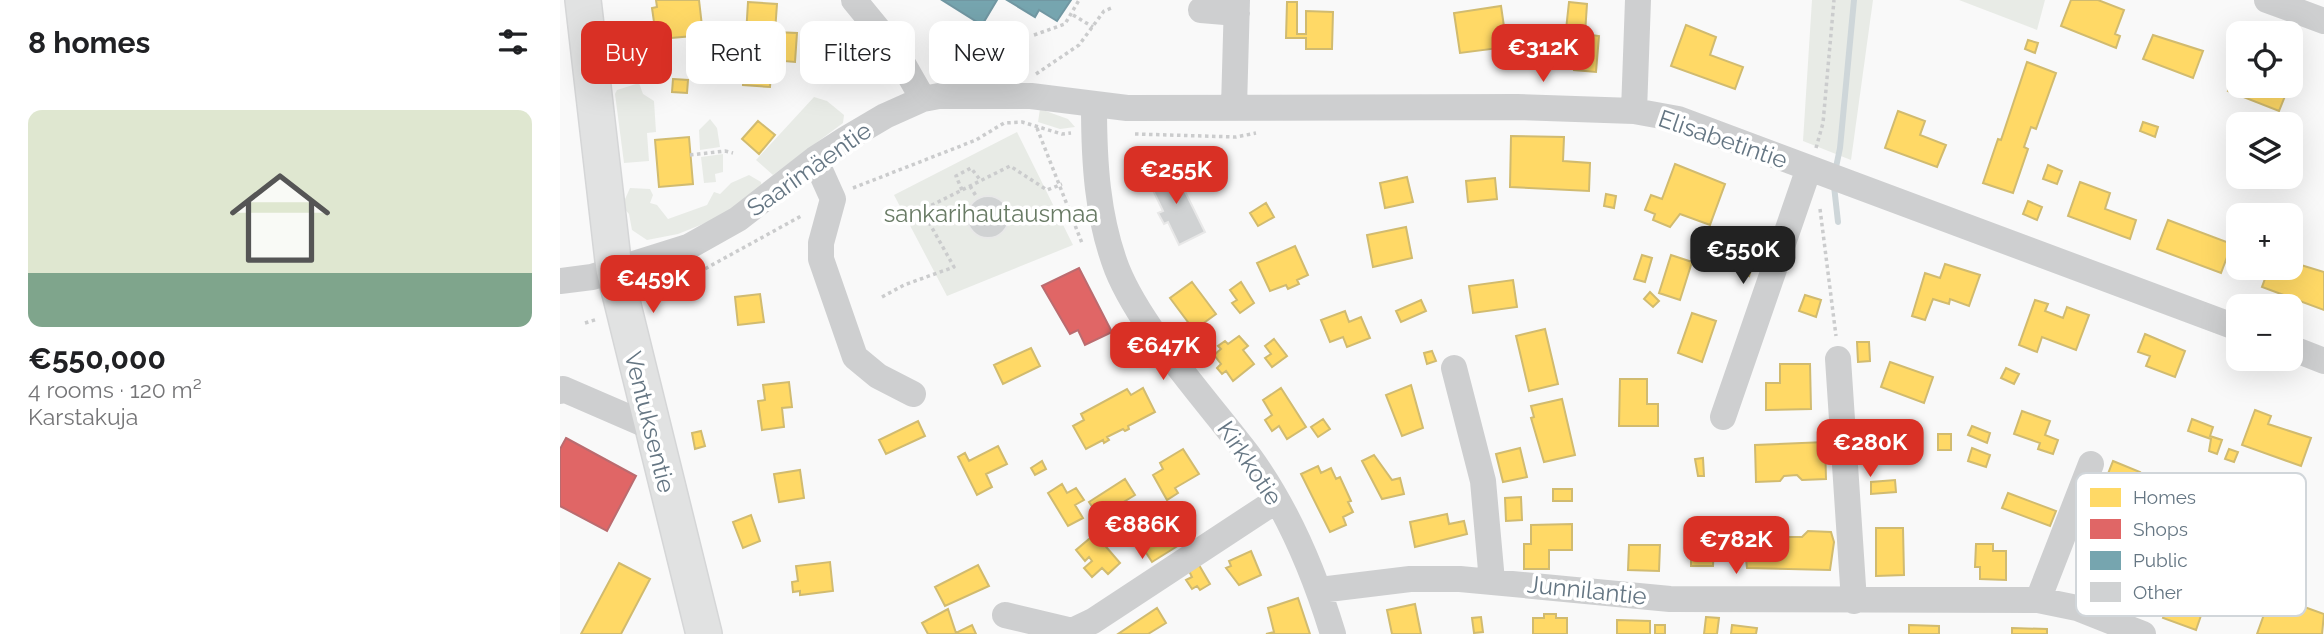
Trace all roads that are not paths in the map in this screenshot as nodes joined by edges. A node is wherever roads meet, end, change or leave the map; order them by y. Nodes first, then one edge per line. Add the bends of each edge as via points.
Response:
1 (583, 0) edge
2 (854, 0) edge
3 (1638, 0) edge
4 (2267, 0) edge
5 (1237, 6) edge
6 (1201, 10) dead end
7 (2324, 21) edge
8 (923, 99) junction
9 (1094, 106) junction
10 (1246, 107) junction
11 (1634, 111) junction
12 (814, 159) junction
13 (1826, 175) junction
14 (614, 269) junction
15 (560, 281) edge
16 (2226, 323) edge
17 (2303, 353) edge
18 (1838, 359) road end
19 (2324, 361) edge
20 (1454, 369) dead end
21 (560, 391) edge
22 (913, 394) dead end
23 (1723, 417) dead end
24 (651, 427) junction
25 (2091, 464) dead end
26 (2087, 473) edge
27 (1277, 500) junction
28 (2076, 502) edge
29 (1492, 581) junction
30 (1320, 590) junction
31 (2038, 600) junction
32 (1854, 601) junction
33 (2076, 608) edge
34 (1005, 615) dead end
35 (2097, 616) edge
36 (704, 634) edge
37 (1333, 634) edge
38 (2143, 634) edge

1 - 14 main road, Ventuksentie
2 - 8 street via 895,50
3 - 11 street
4 - 7 street
5 - 6 street
5 - 10 street
8 - 9 street, Saarimäentie via 1031,96
8 - 12 street, Saarimäentie
9 - 10 street, Elisabetintie
9 - 27 street, Kirkkotie via 1098,198 1117,270 1139,309
10 - 11 street, Elisabetintie
11 - 13 street, Elisabetintie via 1678,119
12 - 14 street, Saarimäentie via 738,219 688,247
12 - 22 street via 834,199 821,259 855,357 878,376
13 - 16 street, Elisabetintie
13 - 23 street
14 - 15 street, Saarimäentie
14 - 24 main road, Ventuksentie
17 - 19 street
18 - 32 street
20 - 29 street via 1483,481
21 - 24 street
24 - 36 main road, Ventuksentie
25 - 26 street
27 - 30 street, Kirkkotie
27 - 34 street via 1072,631
28 - 31 street
29 - 30 street, Junnilantie via 1410,579
29 - 32 street, Junnilantie via 1670,598
30 - 37 street, Kirkkotie
31 - 32 street, Junnilantie
31 - 33 street, Junnilantie
35 - 38 street, Junnilantie

